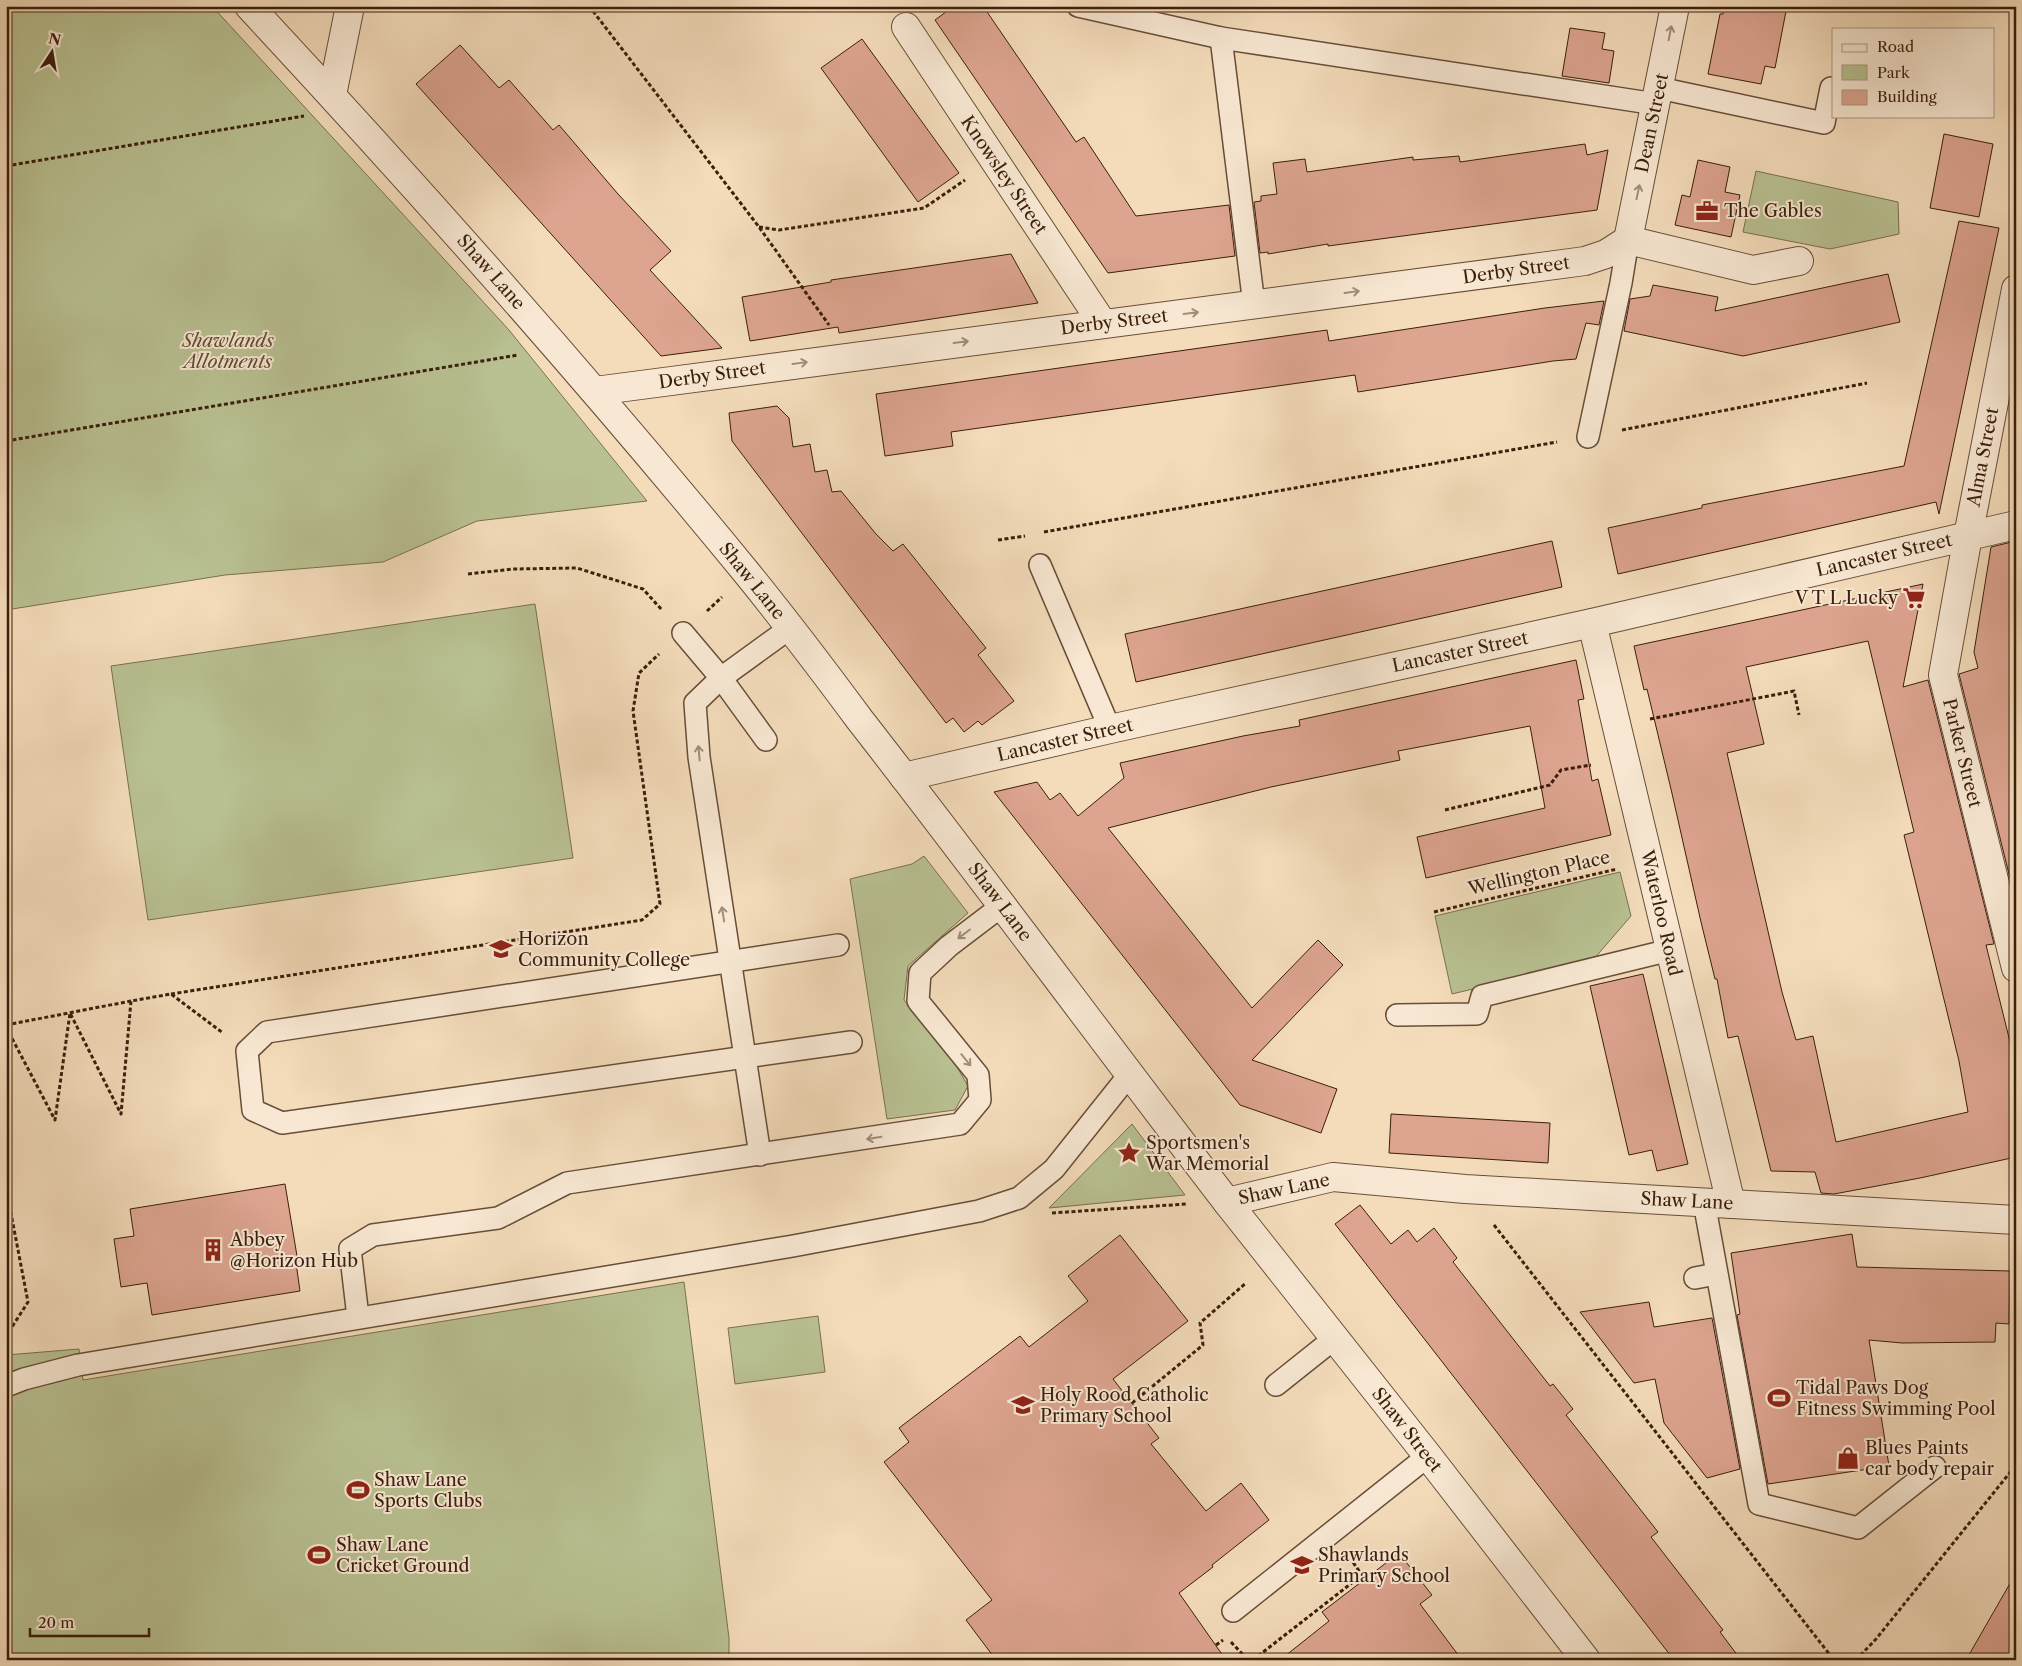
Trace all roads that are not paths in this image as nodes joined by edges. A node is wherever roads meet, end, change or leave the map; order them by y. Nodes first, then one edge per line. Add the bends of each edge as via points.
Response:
1 (249, 6) edge
2 (350, 6) edge
3 (1078, 6) edge
4 (1675, 6) edge
5 (906, 27) dead end
6 (1221, 38) junction
7 (1831, 88) dead end
8 (1657, 96) junction
9 (338, 102) junction
10 (1628, 240) junction
11 (1799, 261) dead end
12 (2016, 289) edge
13 (1254, 305) junction
14 (1102, 324) junction
15 (595, 391) junction
16 (1588, 436) road end
17 (2016, 525) edge
18 (1968, 536) junction
19 (1040, 565) dead end
20 (1592, 623) junction
21 (790, 628) junction
22 (683, 633) road end
23 (721, 678) junction
24 (1110, 729) junction
25 (766, 740) dead end
26 (904, 776) junction
27 (1003, 905) junction
28 (838, 945) dead end
29 (1670, 950) junction
30 (731, 962) junction
31 (2016, 968) edge
32 (1397, 1015) dead end
33 (851, 1042) dead end
34 (744, 1056) junction
35 (1129, 1075) junction
36 (760, 1156) junction
37 (1227, 1202) junction
38 (1704, 1202) junction
39 (1731, 1204) junction
40 (2016, 1220) edge
41 (1716, 1274) junction
42 (1695, 1278) dead end
43 (358, 1317) junction
44 (1335, 1338) junction
45 (1276, 1385) dead end
46 (6, 1386) edge
47 (1428, 1456) junction
48 (1935, 1467) dead end
49 (1233, 1611) dead end
50 (1586, 1660) edge

1 - 9 street, Shaw Lane
2 - 9 street
3 - 6 lane
8 -> 4 street, Dean Street
5 - 14 street, Knowsley Street
6 - 8 lane
6 - 13 lane
7 - 8 lane via 1824,123
10 -> 8 street, Dean Street
9 - 15 street, Shaw Lane
10 - 11 street via 1753,270
13 -> 10 street, Derby Street via 1585,261 1606,254
10 - 16 lane
12 - 18 street, Alma Street
14 -> 13 street, Derby Street
15 -> 14 street, Derby Street
15 - 21 street, Shaw Lane
17 - 18 street, Lancaster Street
18 - 20 street, Lancaster Street
18 - 31 street, Parker Street via 1943,675
19 - 24 lane
20 - 24 street, Lancaster Street
20 - 29 street, Waterloo Road
21 - 23 lane
21 - 26 street, Shaw Lane
22 - 23 lane
23 - 25 lane
30 -> 23 lane via 698,757 696,703
24 - 26 street, Lancaster Street
26 - 27 street, Shaw Lane
27 - 35 street, Shaw Lane
27 -> 36 lane via 948,946 920,973 918,1001 978,1075 980,1100 960,1124
28 - 30 lane
29 - 32 lane via 1482,996 1477,1014
29 - 39 street, Waterloo Road
30 - 34 lane
30 - 34 lane via 267,1032 247,1051 253,1110 282,1123
33 - 34 lane
34 - 36 lane
35 - 37 street, Shaw Lane
35 - 43 lane via 1054,1169 1019,1198 987,1209 793,1246
36 - 43 lane via 567,1183 498,1218 374,1236 350,1249
37 - 38 street, Shaw Lane via 1332,1177 1465,1189
37 - 44 street, Shaw Street
38 - 39 street, Shaw Lane
38 - 41 lane
39 - 40 street, Shaw Lane
41 - 42 lane
41 - 48 lane via 1759,1504 1858,1528
43 - 46 lane via 78,1365
44 - 45 lane
44 - 47 street, Shaw Street
47 - 49 lane
47 - 50 street, Shaw Street

